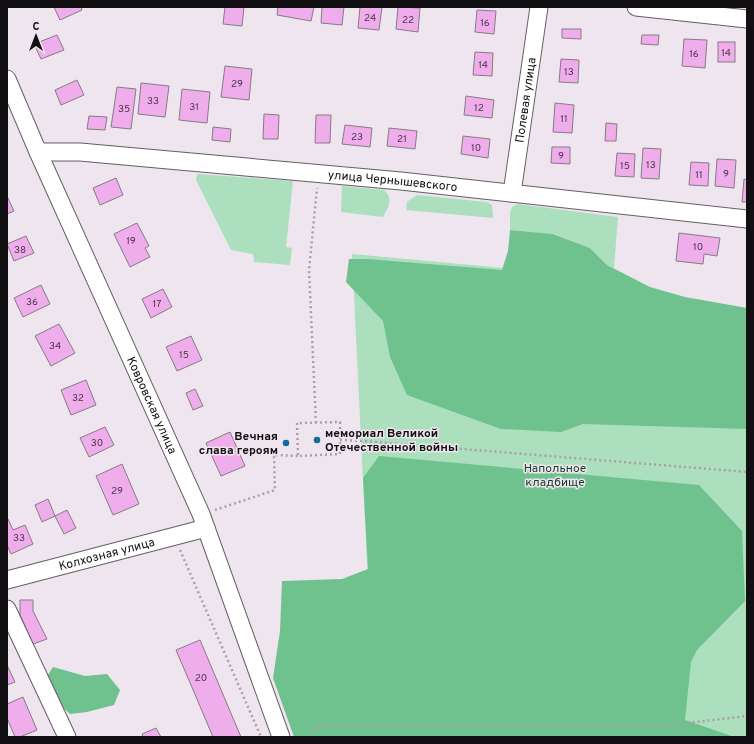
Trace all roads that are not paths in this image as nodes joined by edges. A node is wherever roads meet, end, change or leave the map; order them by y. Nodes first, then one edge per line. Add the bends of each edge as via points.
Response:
1 (539, 7) edge
2 (636, 7) edge
3 (747, 19) edge
4 (7, 79) edge
5 (38, 152) junction
6 (512, 193) junction
7 (747, 219) edge
8 (203, 521) junction
9 (7, 580) edge
10 (7, 609) edge
11 (67, 737) edge
12 (281, 737) edge

1 - 6 street, Полевая улица
2 - 3 street
4 - 5 street, Ковровская улица
5 - 6 street, улица Чернышевского via 80,152
5 - 8 street, Ковровская улица
6 - 7 street, улица Чернышевского
8 - 9 street, Колхозная улица via 174,536
8 - 12 street, Ковровская улица
10 - 11 street

